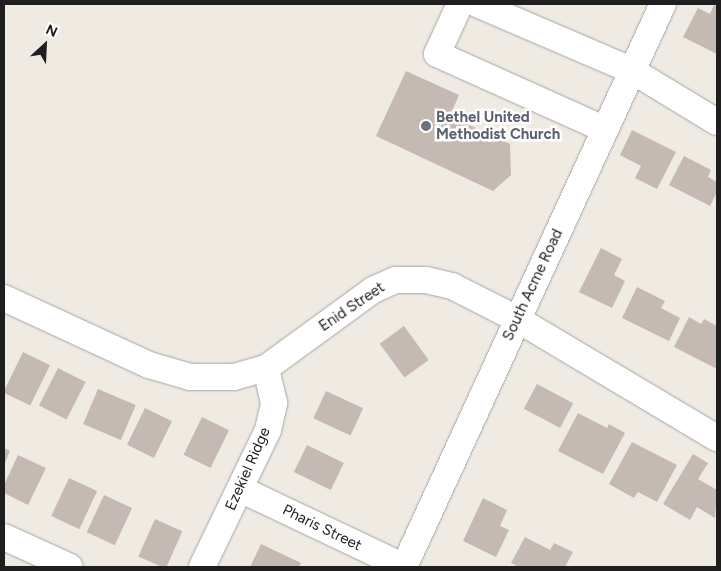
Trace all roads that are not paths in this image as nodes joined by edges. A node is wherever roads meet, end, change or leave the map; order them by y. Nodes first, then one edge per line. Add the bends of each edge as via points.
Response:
1 (460, 4) edge
2 (477, 4) edge
3 (663, 4) edge
4 (631, 70) junction
5 (717, 122) edge
6 (604, 129) junction
7 (4, 298) edge
8 (517, 319) junction
9 (266, 368) junction
10 (717, 438) edge
11 (240, 489) junction
12 (4, 536) edge
13 (70, 567) edge
14 (202, 567) edge
15 (404, 567) edge

1 - 6 street via 437,54
2 - 4 street
3 - 4 street, South Acme Road
4 - 5 street
4 - 6 street, South Acme Road
6 - 8 street, South Acme Road
7 - 9 street, Enid Street via 149,365 190,378 234,378
8 - 9 street, Enid Street via 452,286 426,280 395,280 373,290
8 - 10 street, Enid Street
8 - 15 street, South Acme Road
9 - 11 street, Ezekiel Ridge via 274,403 268,430
11 - 14 street, Ezekiel Ridge
11 - 15 street, Pharis Street
12 - 13 street

